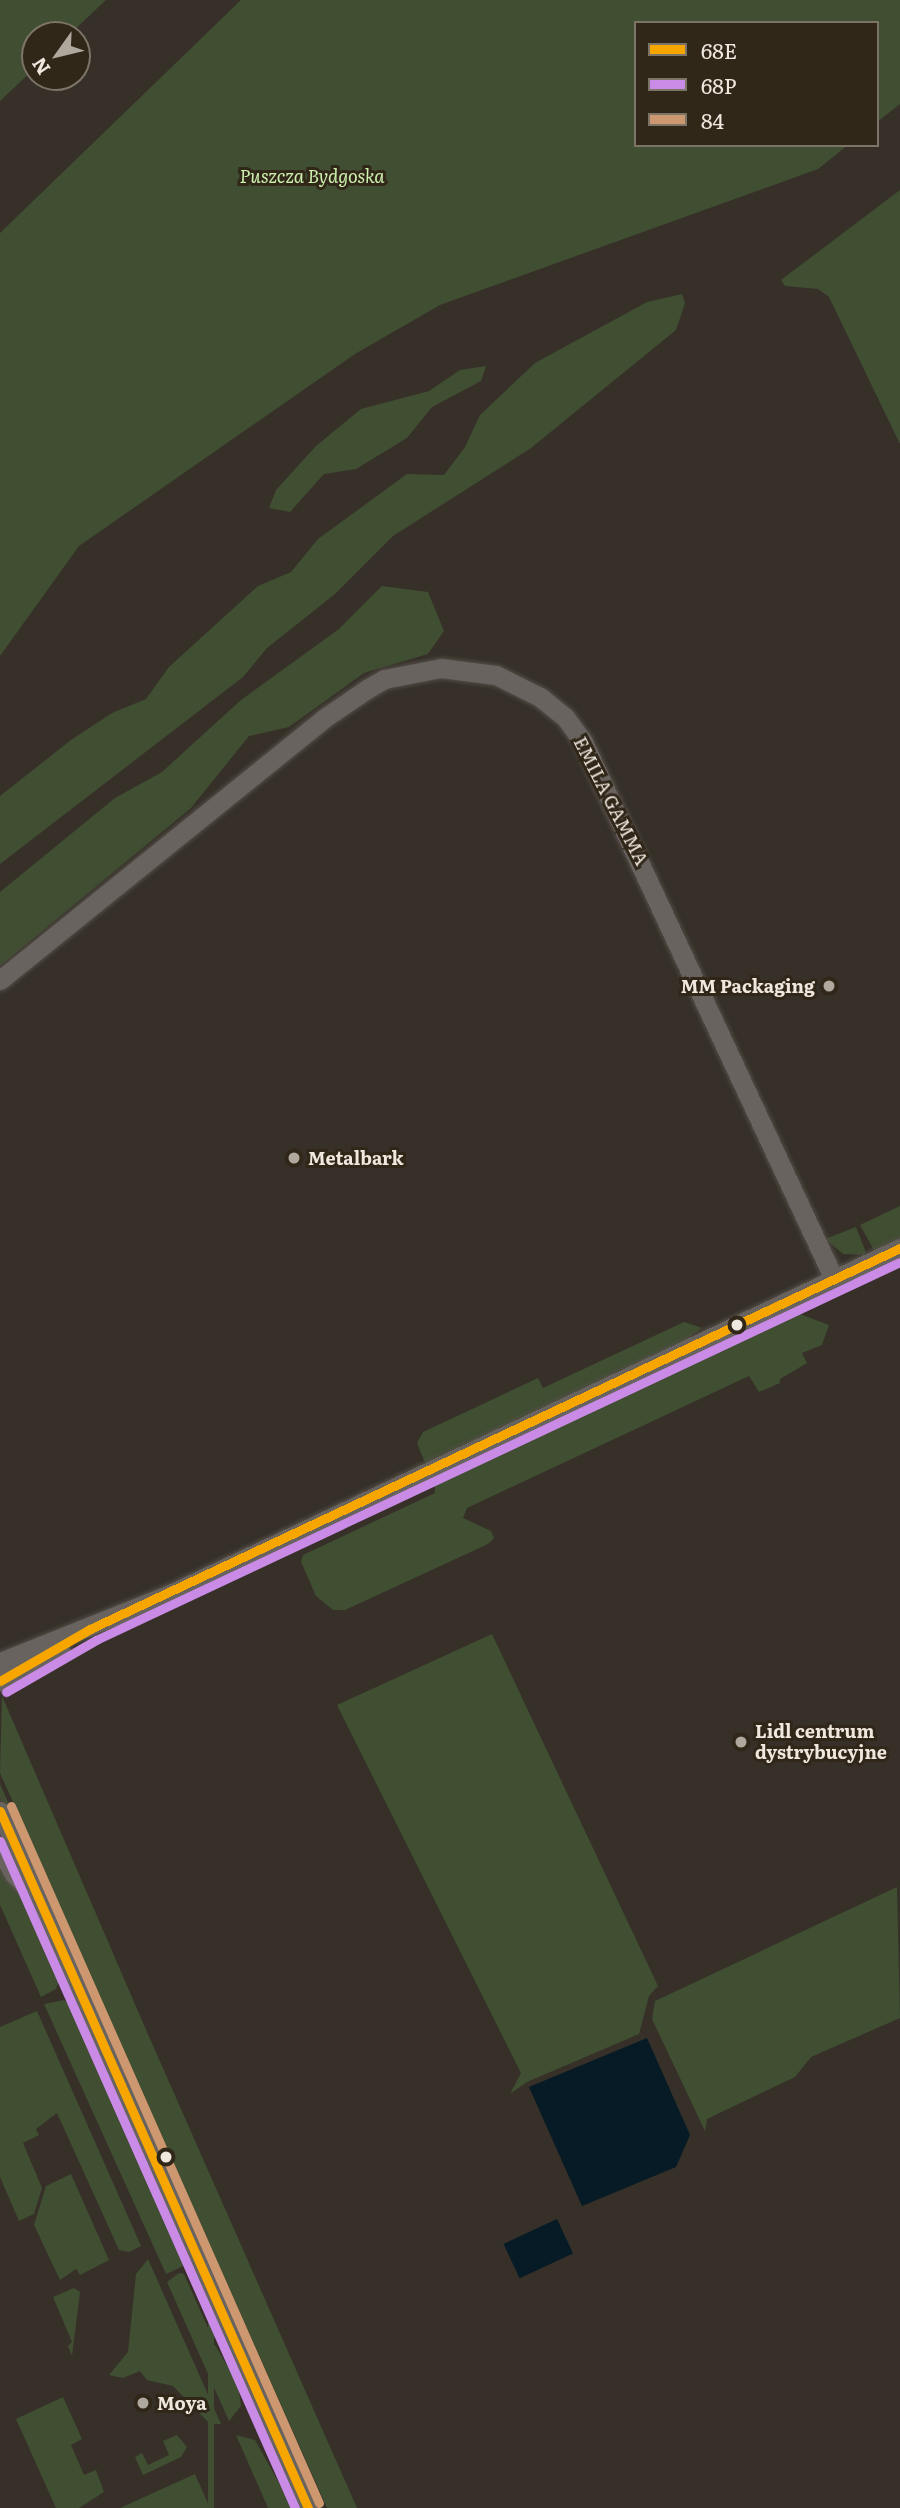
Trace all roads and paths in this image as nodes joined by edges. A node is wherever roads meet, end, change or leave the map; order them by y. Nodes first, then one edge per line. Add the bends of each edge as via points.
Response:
1 (0, 981) edge
2 (900, 1248) edge
3 (834, 1279) junction
4 (90, 1629) junction
5 (0, 1662) edge
6 (0, 1681) edge
7 (0, 1811) edge
8 (0, 1849) edge
9 (35, 1894) junction
10 (307, 2508) edge

1 - 3 street, EMILA GAMMA via 323,719 367,689 384,680 441,668 496,675 531,691 555,709 583,742
2 - 3 street
3 - 4 street
4 - 5 street
4 - 6 street
7 - 9 street
8 - 9 street via 14,1874
9 - 10 street

